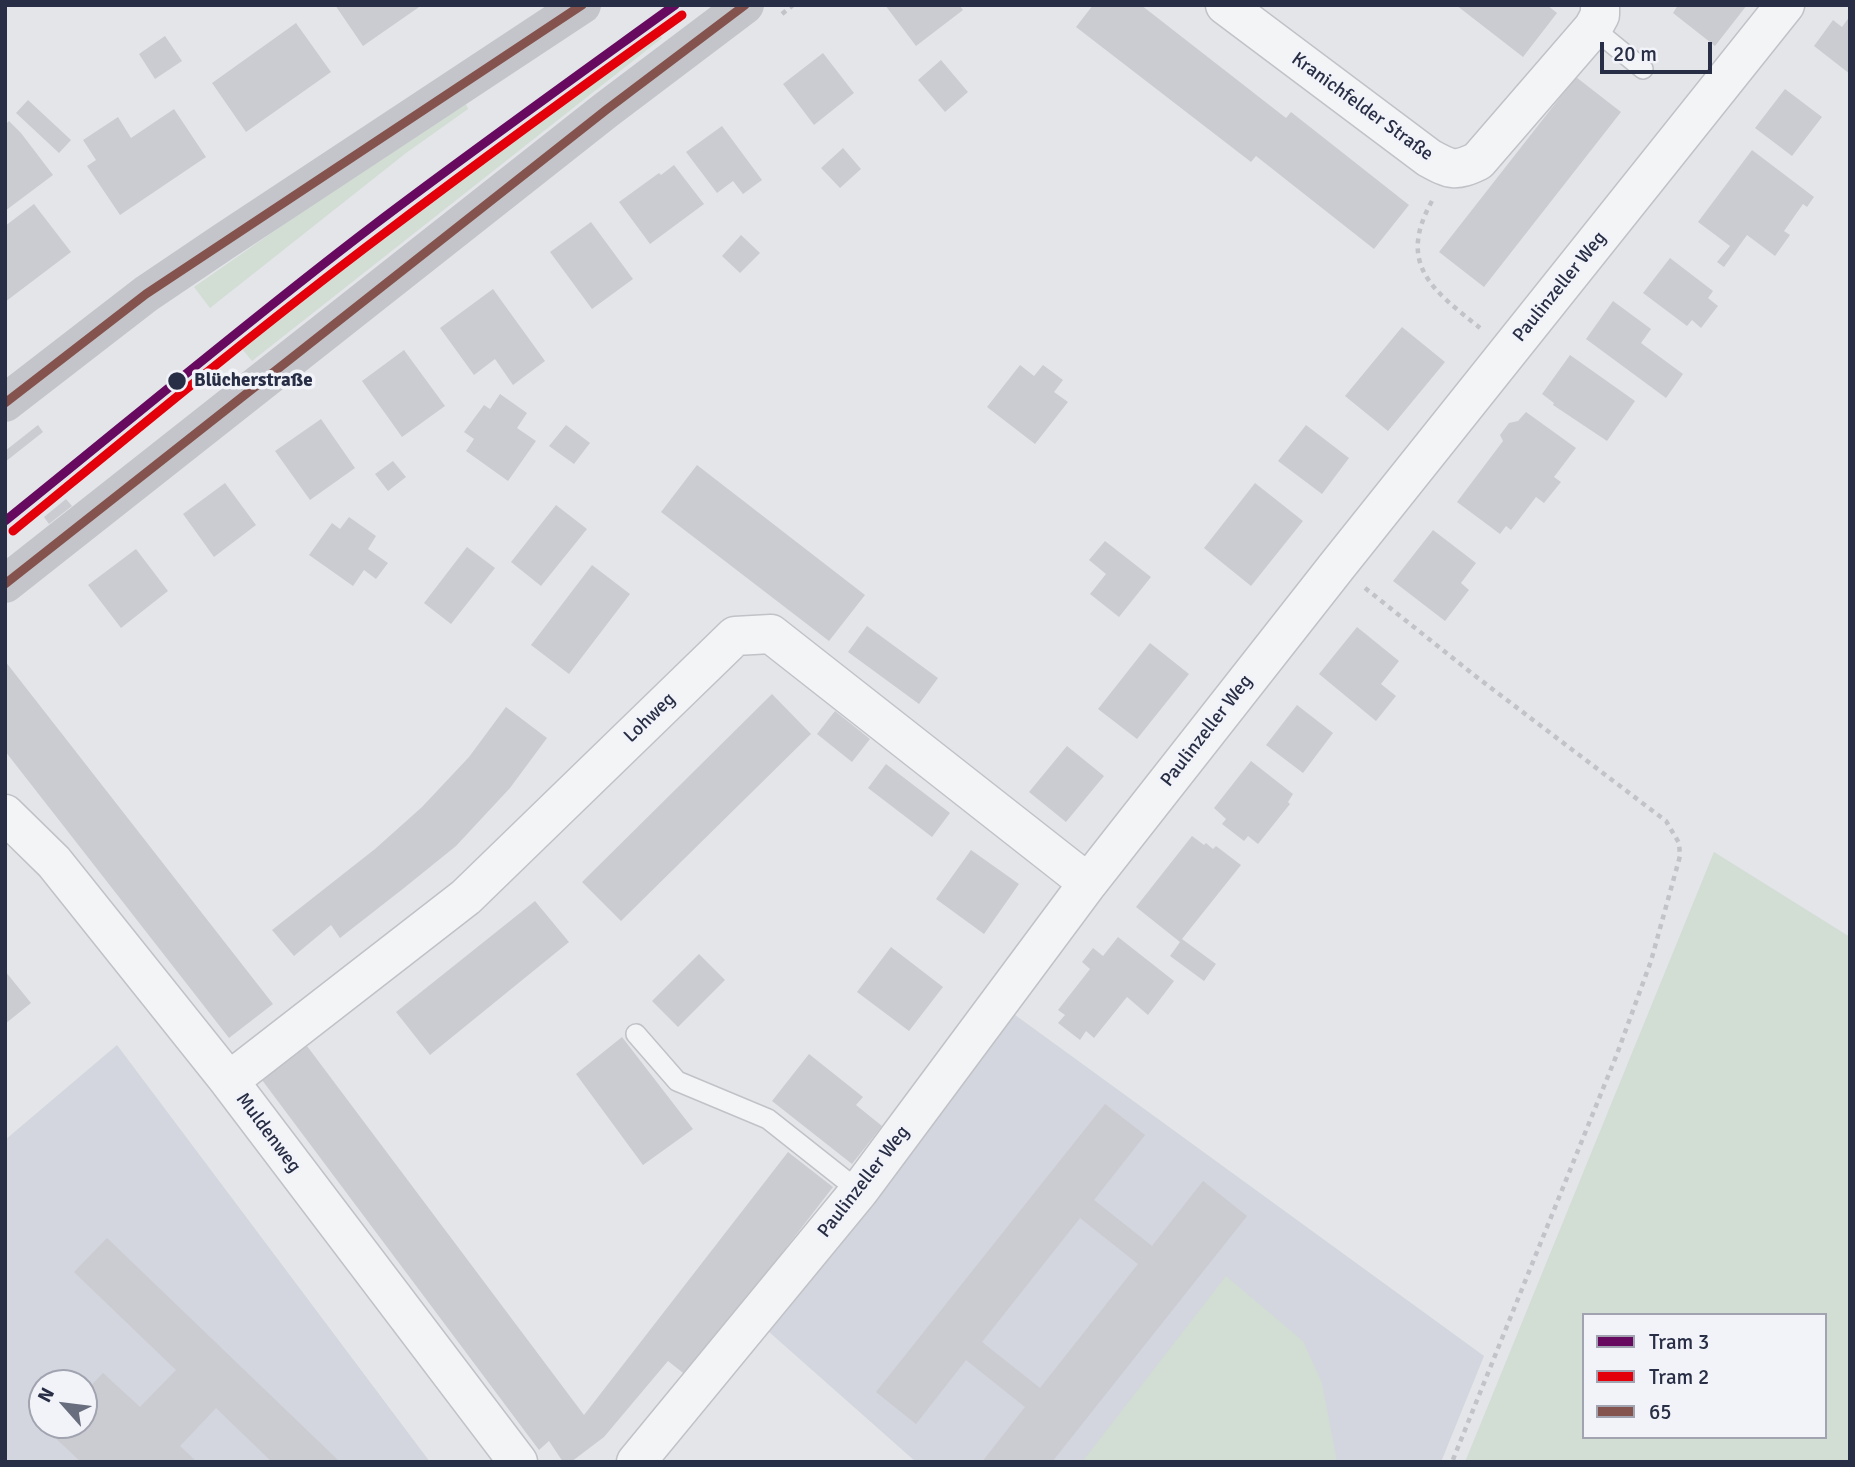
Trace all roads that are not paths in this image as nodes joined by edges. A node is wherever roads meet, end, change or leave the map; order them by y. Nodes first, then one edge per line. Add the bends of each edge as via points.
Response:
1 (582, 5) edge
2 (745, 5) edge
3 (1225, 5) edge
4 (1785, 5) edge
5 (1597, 17) edge
6 (1643, 69) dead end
7 (5, 403) edge
8 (5, 584) edge
9 (5, 814) edge
10 (1088, 883) junction
11 (636, 1034) dead end
12 (229, 1081) junction
13 (859, 1191) junction
14 (518, 1462) edge
15 (636, 1462) edge

1 - 7 main road via 146,294
2 - 8 main road
3 - 5 street, Kranichfelder Straße via 1429,158 1444,167 1461,169 1478,161
4 - 10 street, Paulinzeller Weg
5 - 6 lane
9 - 12 street, Muldenweg via 54,862
10 - 12 street, Lohweg via 771,634 735,636 466,897
10 - 13 street, Paulinzeller Weg
11 - 13 lane via 677,1082 768,1119
12 - 14 street, Muldenweg
13 - 15 street, Paulinzeller Weg

